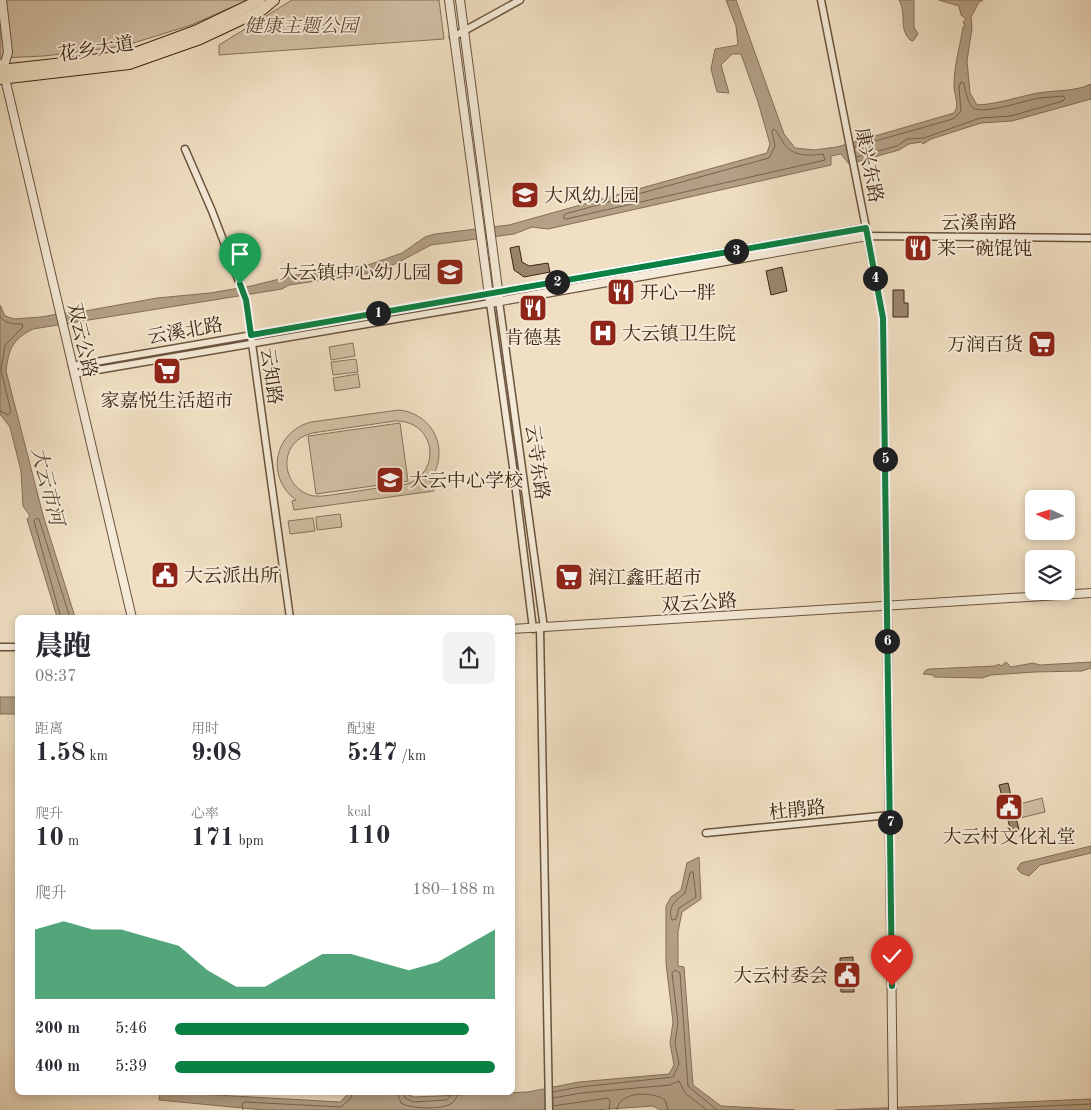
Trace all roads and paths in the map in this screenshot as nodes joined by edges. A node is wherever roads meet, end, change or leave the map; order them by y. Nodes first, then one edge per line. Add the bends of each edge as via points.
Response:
1 (2, 0) edge
2 (260, 0) edge
3 (274, 0) edge
4 (448, 0) edge
5 (460, 0) edge
6 (520, 0) edge
7 (821, 0) edge
8 (463, 32) junction
9 (453, 37) junction
10 (2, 72) edge
11 (185, 149) dead end
12 (866, 232) junction
13 (1091, 238) edge
14 (498, 292) junction
15 (489, 294) junction
16 (499, 301) junction
17 (490, 303) junction
18 (251, 335) junction
19 (253, 343) junction
20 (73, 370) junction
21 (1091, 593) edge
22 (886, 606) junction
23 (131, 615) edge
24 (290, 615) edge
25 (539, 628) junction
26 (515, 629) edge
27 (0, 647) edge
28 (15, 647) edge
29 (890, 815) junction
30 (706, 833) dead end
31 (548, 1110) edge
32 (893, 1110) edge

1 - 10 street, 双云公路 via 8,52
2 - 10 main road, 花乡大道 via 196,31 127,56
3 - 10 main road, 花乡大道 via 262,10 200,39 129,64
4 - 9 street
5 - 8 street
6 - 8 street
7 - 12 street, 康兴东路
8 - 9 street
8 - 14 street
9 - 15 street
10 - 20 street, 双云公路
11 - 18 street, 云知路 via 246,300
12 - 13 street, 云溪南路
12 - 14 street, 云溪北路
12 - 16 street, 云溪北路
12 - 22 street, 康兴东路 via 883,318
14 - 15 street, 云溪北路
14 - 16 street
15 - 17 street
15 - 18 street, 云溪北路
16 - 17 street, 云溪北路
16 - 25 street, 云寺东路
17 - 19 street, 云溪北路
17 - 25 street, 云寺东路
18 - 19 street, 云知路
18 - 20 street, 云溪北路
19 - 20 street, 云溪北路
19 - 24 street, 云知路
20 - 23 street, 双云公路
21 - 22 street, 双云公路
22 - 25 street, 双云公路
22 - 29 street
25 - 26 street, 双云公路
25 - 31 street
27 - 28 street
29 - 30 street, 杜鹃路
29 - 32 street

